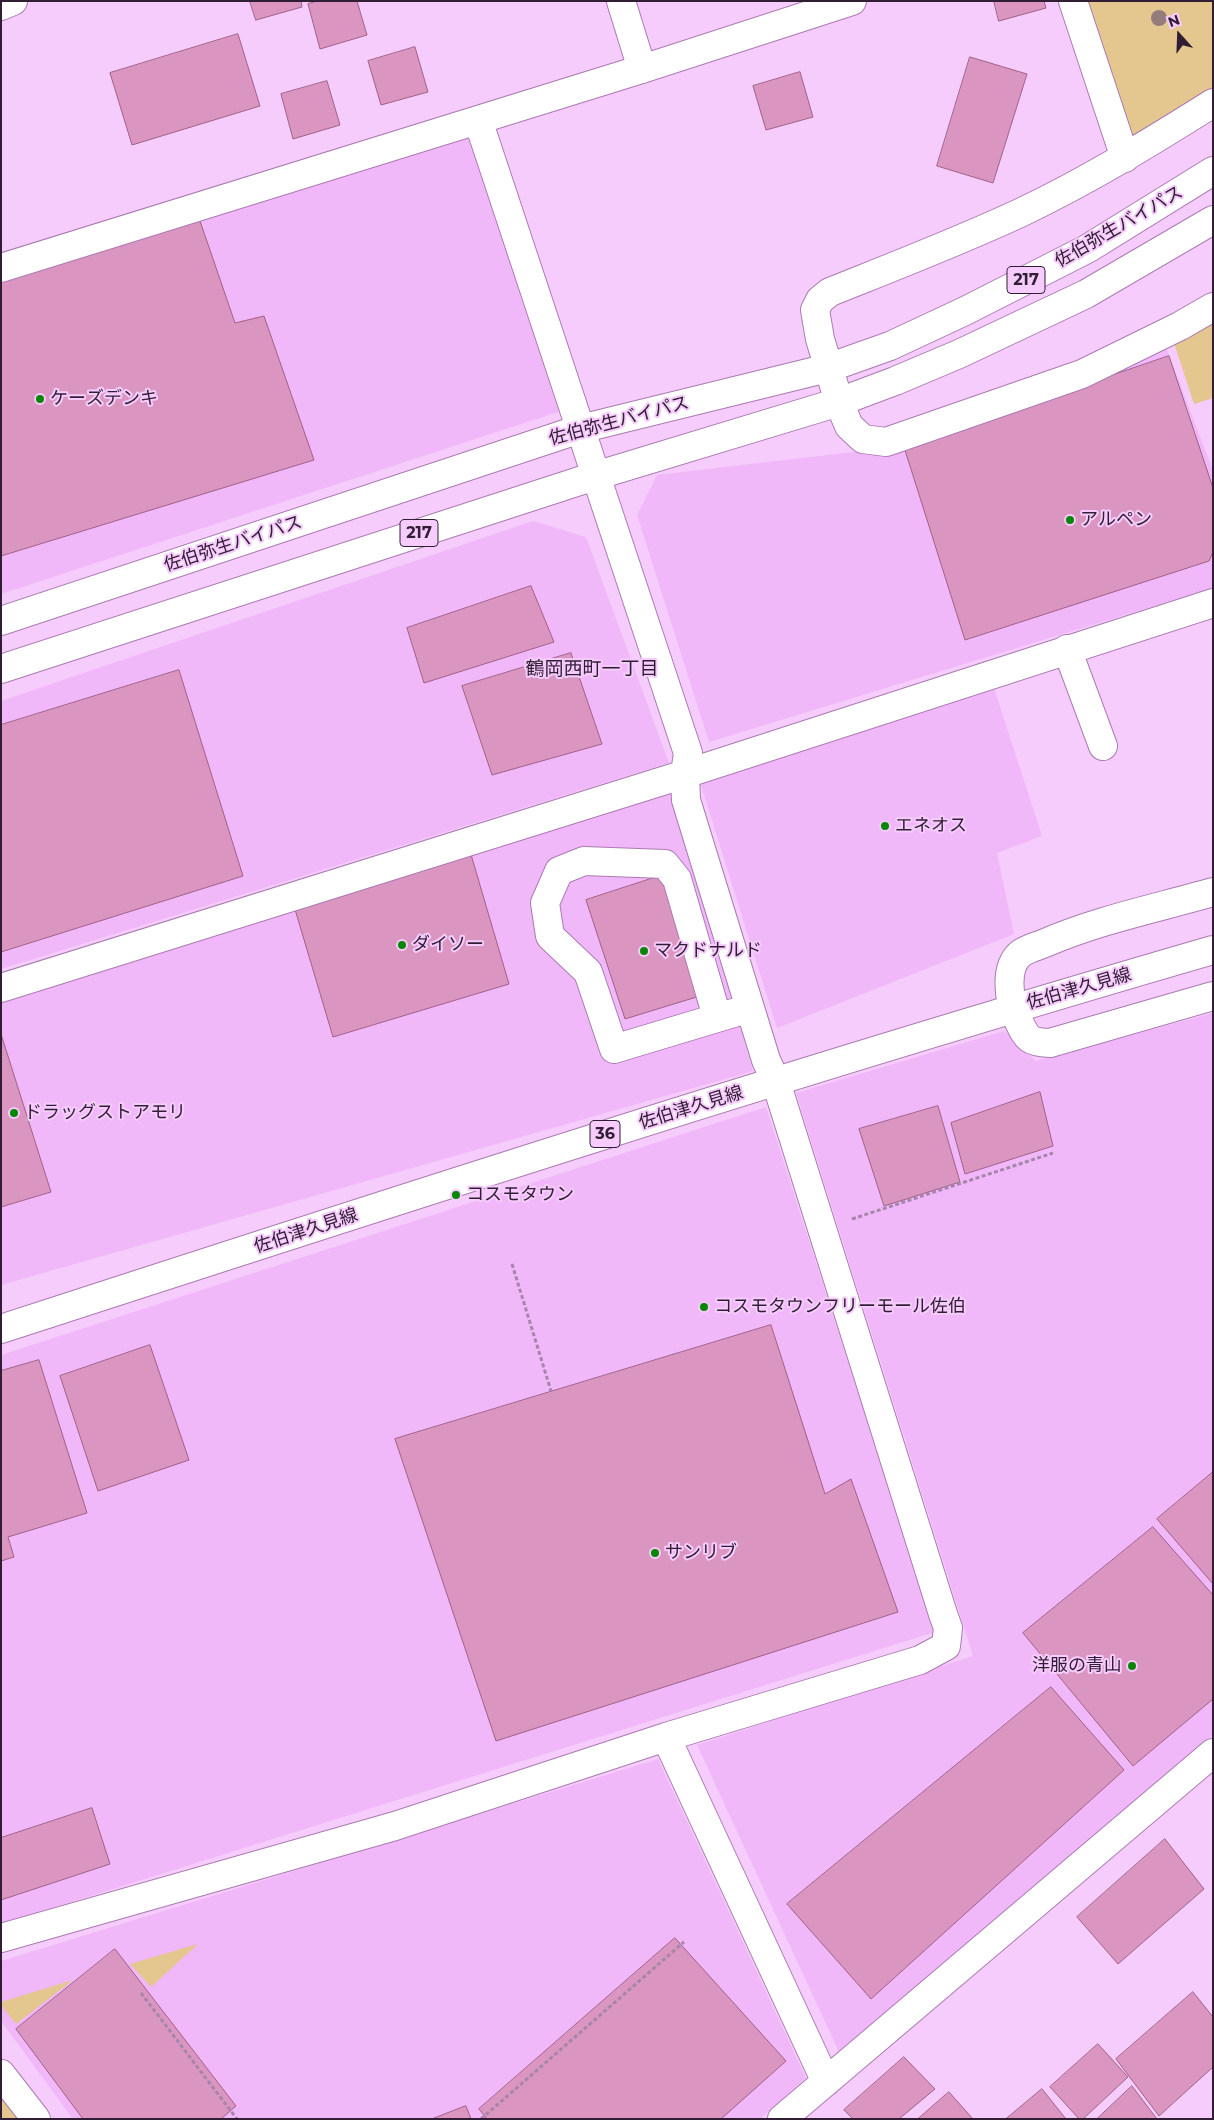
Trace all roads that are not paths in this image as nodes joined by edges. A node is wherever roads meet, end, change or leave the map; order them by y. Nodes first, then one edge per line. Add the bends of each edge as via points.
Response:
1 (13, 1) edge
2 (621, 1) edge
3 (852, 1) edge
4 (1073, 1) edge
5 (1, 6) edge
6 (642, 69) junction
7 (1213, 103) edge
8 (478, 120) junction
9 (1125, 158) junction
10 (1213, 171) edge
11 (1213, 220) edge
12 (1, 268) edge
13 (1213, 307) edge
14 (828, 368) junction
15 (839, 402) junction
16 (580, 429) junction
17 (595, 476) junction
18 (1213, 603) edge
19 (1, 621) edge
20 (1067, 649) junction
21 (1, 669) edge
22 (1103, 746) dead end
23 (685, 774) junction
24 (1213, 892) edge
25 (1213, 950) edge
26 (1, 988) edge
27 (1213, 996) edge
28 (750, 1008) junction
29 (1012, 1008) junction
30 (717, 1017) junction
31 (776, 1082) junction
32 (1, 1329) edge
33 (666, 1737) junction
34 (1213, 1753) edge
35 (1, 1938) edge
36 (1, 2074) edge
37 (826, 2082) junction
38 (36, 2119) edge
39 (782, 2119) edge

1 - 5 main road
2 - 6 main road
3 - 6 main road
4 - 9 main road
6 - 8 main road
7 - 9 main road
8 - 12 main road
8 - 16 main road
9 - 14 main road via 1023,211 830,292 820,300 815,310
10 - 14 main road, 佐伯弥生バイパス / 217 via 1087,249 890,346
11 - 15 main road, 217 via 1086,294 958,354
13 - 15 main road via 1082,374 886,442 863,439 849,426
14 - 15 main road
14 - 16 main road, 佐伯弥生バイパス / 217
15 - 17 main road, 217
16 - 17 main road
16 - 19 main road, 佐伯弥生バイパス / 217
17 - 21 main road, 217
17 - 23 main road via 688,753
18 - 20 main road
20 - 22 main road
20 - 23 main road
23 - 26 main road
23 - 28 main road via 686,800
24 - 29 main road via 1067,934 1021,953 1012,966
25 - 29 main road, 佐伯津久見線 / 36
27 - 29 main road via 1050,1043 1035,1043 1026,1036
28 - 30 main road
28 - 31 main road
29 - 31 main road, 佐伯津久見線 / 36
30 - 30 main road via 614,1049 588,972 550,936 545,903 558,871 584,861 665,864 677,879
31 - 32 main road, 佐伯津久見線 / 36 via 560,1148
31 - 33 main road via 944,1614 948,1628 946,1646 920,1660
33 - 35 main road via 395,1826
33 - 37 main road
34 - 37 main road
36 - 38 main road
37 - 39 main road

